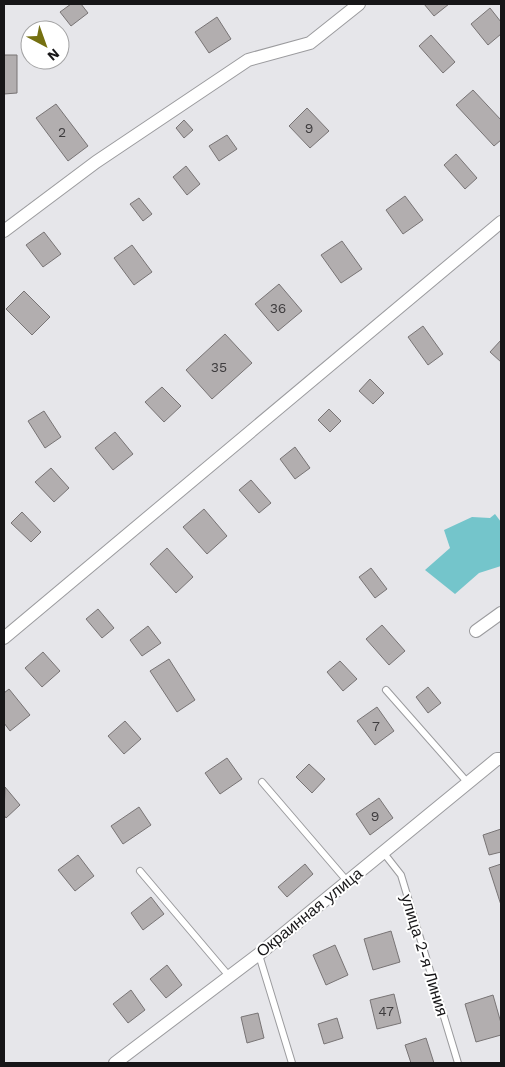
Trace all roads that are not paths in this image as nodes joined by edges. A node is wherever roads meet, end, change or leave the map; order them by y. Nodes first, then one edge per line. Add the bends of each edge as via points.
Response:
1 (358, 4) edge
2 (501, 222) edge
3 (4, 231) edge
4 (501, 613) edge
5 (476, 631) dead end
6 (4, 638) edge
7 (386, 690) dead end
8 (501, 759) edge
9 (262, 782) dead end
10 (468, 783) junction
11 (384, 852) junction
12 (140, 871) dead end
13 (348, 881) junction
14 (259, 954) junction
15 (229, 976) junction
16 (122, 1061) edge
17 (292, 1063) edge
18 (458, 1063) edge

1 - 3 street via 310,43 248,60 96,162
2 - 6 street
4 - 5 street
7 - 10 lane
8 - 10 street, Окраинная улица
9 - 13 lane
10 - 11 street, Окраинная улица
11 - 13 street, Окраинная улица
11 - 18 lane, улица 2-я Линия via 400,874
12 - 15 lane
13 - 14 street, Окраинная улица
14 - 15 street, Окраинная улица
14 - 17 lane
15 - 16 street, Окраинная улица

